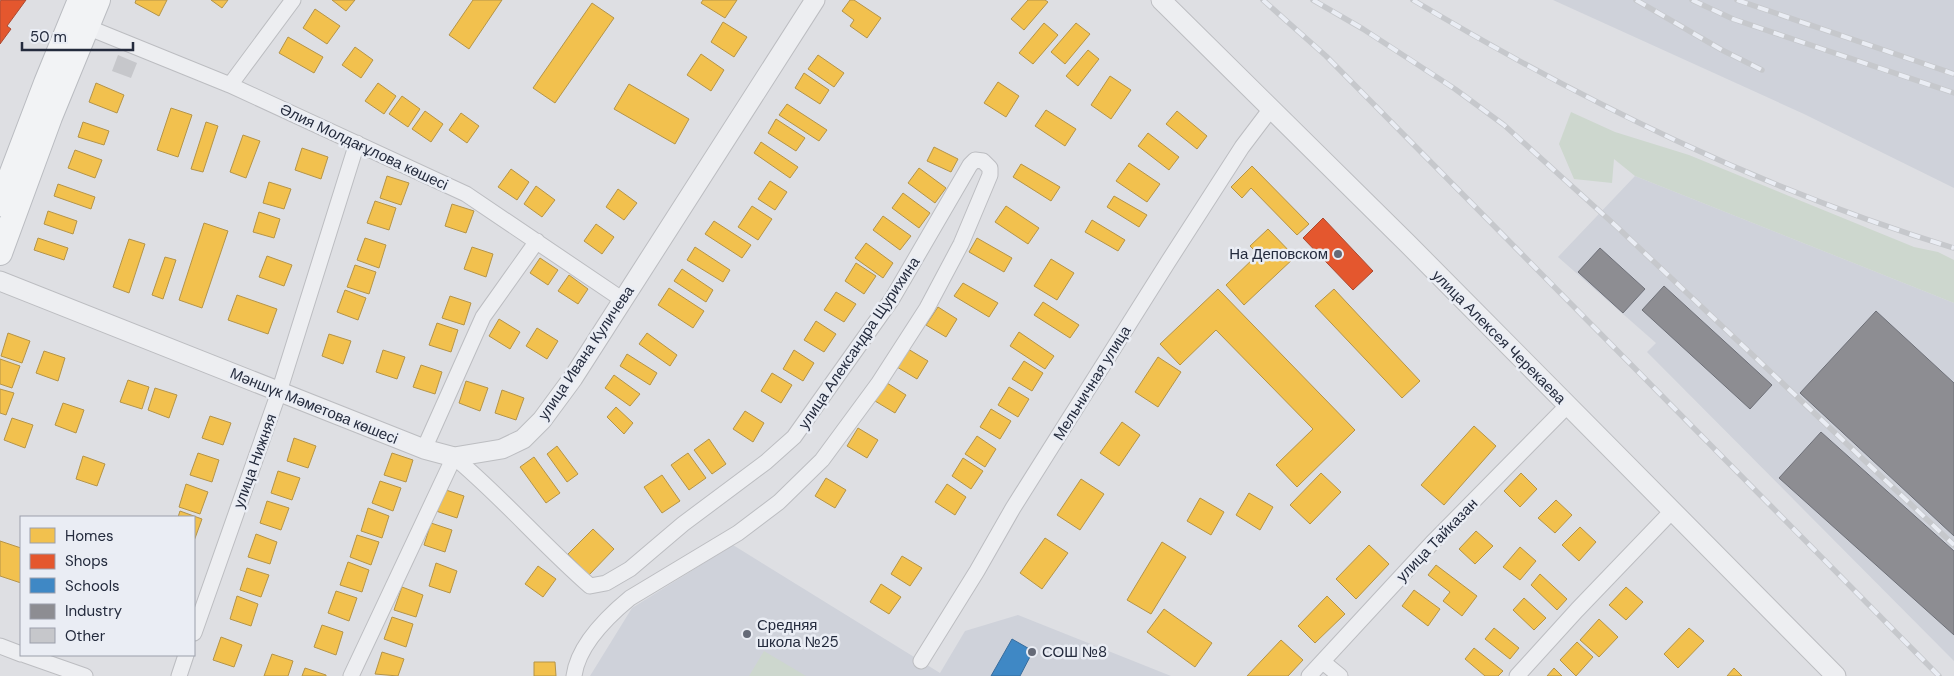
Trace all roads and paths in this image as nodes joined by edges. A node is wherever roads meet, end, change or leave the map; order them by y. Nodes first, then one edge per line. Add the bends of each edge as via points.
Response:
1 (80, 0) edge
2 (98, 0) edge
3 (293, 0) edge
4 (815, 0) edge
5 (1161, 0) edge
6 (87, 27) junction
7 (230, 85) junction
8 (1270, 110) junction
9 (357, 143) junction
10 (0, 204) edge
11 (538, 241) junction
12 (0, 252) edge
13 (0, 281) edge
14 (623, 300) junction
15 (279, 392) junction
16 (1566, 406) junction
17 (424, 449) junction
18 (454, 457) junction
19 (1672, 511) junction
20 (590, 586) joint
21 (195, 630) edge
22 (0, 646) edge
23 (20, 653) edge
24 (29, 656) edge
25 (186, 656) edge
26 (921, 661) dead end
27 (1323, 662) junction
28 (85, 676) edge
29 (178, 676) edge
30 (350, 676) edge
31 (574, 676) edge
32 (1309, 676) edge
33 (1340, 676) edge
34 (1517, 676) edge
35 (1836, 676) edge

1 - 10 main road
2 - 6 main road
3 - 7 street
4 - 14 street, улица Ивана Куличева
5 - 8 street, улица Алексея Черекаева
6 - 7 street, Әлия Молдағұлова көшесі
6 - 12 main road
7 - 9 street, Әлия Молдағұлова көшесі
8 - 16 street, улица Алексея Черекаева via 1408,244
8 - 26 street, Мельничная улица via 1242,147 1168,262
9 - 11 street, Әлия Молдағұлова көшесі via 466,194
9 - 15 street, улица Нижняя
11 - 14 street, Әлия Молдағұлова көшесі
11 - 17 street via 483,317
13 - 15 street, Мәншүк Мәметова көшесі
14 - 18 street, улица Ивана Куличева via 556,403 523,439 502,449
15 - 17 street, Мәншүк Мәметова көшесі
15 - 21 street, улица Нижняя
16 - 19 street, улица Алексея Черекаева
16 - 27 street, улица Тайказан via 1432,543
17 - 18 street, Мәншүк Мәметова көшесі
18 - 20 street, Мәншүк Мәметова көшесі
18 - 30 street
19 - 34 street
19 - 35 street, улица Алексея Черекаева
20 - 31 street, улица Александра Щурихина via 606,583 630,568 794,437 892,299 970,165 975,160 983,161 990,168 990,175 927,308 878,384 822,460 779,502 738,533 630,598 599,628 581,652
22 - 23 street
24 - 28 street
25 - 29 street
27 - 32 street, улица Тайказан
27 - 33 street

